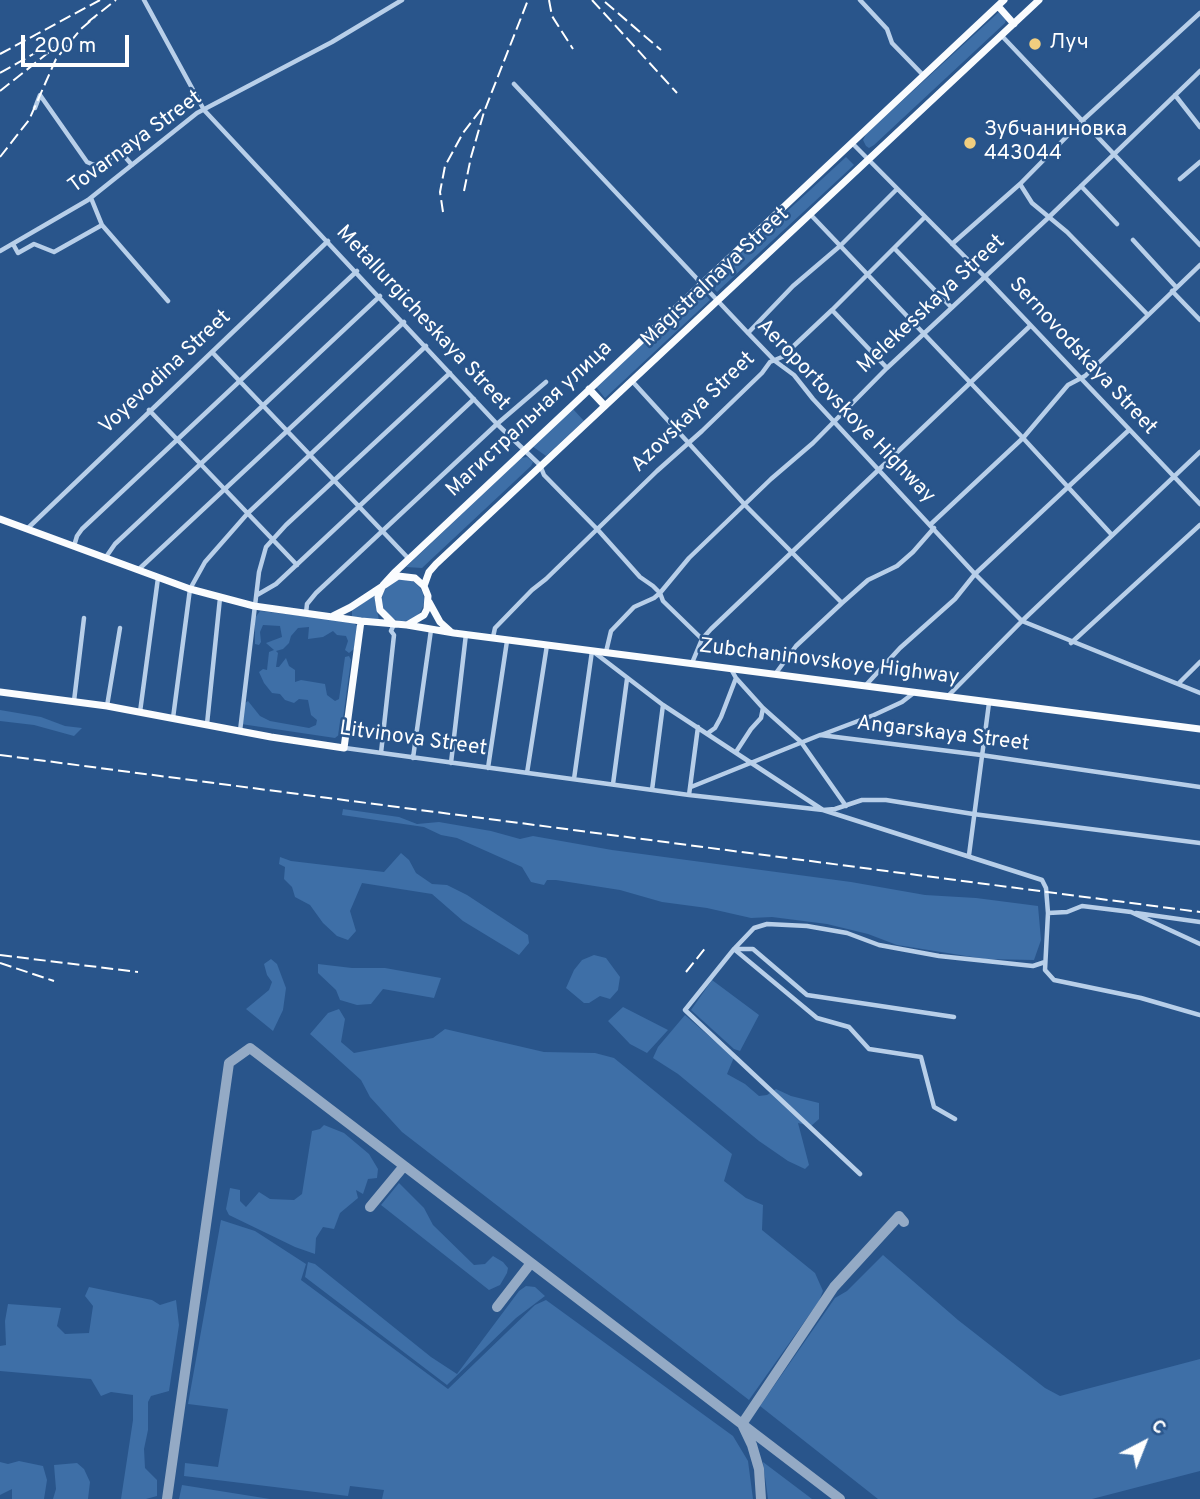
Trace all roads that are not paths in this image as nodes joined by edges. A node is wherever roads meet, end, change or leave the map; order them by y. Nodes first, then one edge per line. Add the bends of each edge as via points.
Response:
1 (144, 0) edge
2 (402, 0) edge
3 (860, 0) edge
4 (1039, 0) edge
5 (1001, 3) edge
6 (1200, 13) edge
7 (1014, 24) junction
8 (1001, 35) junction
9 (1200, 71) edge
10 (924, 76) junction
11 (514, 84) dead end
12 (1175, 95) junction
13 (35, 108) dead end
14 (204, 110) junction
15 (1083, 120) junction
16 (1200, 127) edge
17 (852, 143) junction
18 (1114, 153) junction
19 (868, 159) junction
20 (1200, 162) edge
21 (132, 165) junction
22 (1180, 179) dead end
23 (1020, 184) junction
24 (1081, 186) junction
25 (897, 190) junction
26 (91, 198) junction
27 (810, 214) junction
28 (925, 218) junction
29 (1048, 218) junction
30 (1117, 224) dead end
31 (102, 225) junction
32 (29, 234) junction
33 (1133, 240) dead end
34 (328, 241) junction
35 (13, 243) junction
36 (34, 244) junction
37 (953, 244) junction
38 (1200, 245) edge
39 (840, 246) junction
40 (895, 249) junction
41 (0, 251) edge
42 (1200, 265) edge
43 (357, 271) junction
44 (868, 275) junction
45 (984, 276) junction
46 (702, 284) junction
47 (1174, 289) junction
48 (380, 296) junction
49 (718, 300) junction
50 (168, 301) dead end
51 (951, 307) junction
52 (832, 310) junction
53 (1148, 316) junction
54 (1200, 320) edge
55 (404, 321) junction
56 (1030, 326) junction
57 (748, 333) junction
58 (925, 334) junction
59 (426, 346) junction
60 (212, 352) junction
61 (775, 360) junction
62 (887, 368) junction
63 (450, 373) junction
64 (1079, 379) junction
65 (240, 380) junction
66 (632, 381) junction
67 (546, 382) dead end
68 (971, 383) junction
69 (589, 389) junction
70 (474, 398) junction
71 (263, 405) junction
72 (605, 406) junction
73 (149, 410) junction
74 (834, 422) junction
75 (497, 424) junction
76 (287, 430) junction
77 (1129, 430) junction
78 (1023, 438) junction
79 (177, 440) junction
80 (687, 443) junction
81 (523, 450) junction
82 (1200, 452) edge
83 (310, 454) junction
84 (201, 464) junction
85 (540, 465) junction
86 (879, 469) junction
87 (1174, 476) junction
88 (335, 480) junction
89 (1069, 487) junction
90 (224, 488) junction
91 (1200, 504) edge
92 (746, 506) junction
93 (360, 507) junction
94 (248, 513) junction
95 (0, 519) edge
96 (1200, 524) edge
97 (932, 526) junction
98 (27, 529) junction
99 (598, 530) junction
100 (383, 531) junction
101 (1112, 535) junction
102 (272, 539) junction
103 (74, 546) junction
104 (791, 553) junction
105 (106, 558) junction
106 (408, 558) junction
107 (297, 565) junction
108 (137, 570) junction
109 (975, 574) junction
110 (158, 578) junction
111 (387, 581) junction
112 (424, 586) junction
113 (190, 589) junction
114 (660, 593) junction
115 (256, 596) junction
116 (220, 598) junction
117 (429, 602) junction
118 (842, 603) junction
119 (254, 607) junction
120 (306, 614) junction
121 (333, 616) junction
122 (84, 618) dead end
123 (362, 621) junction
124 (1022, 621) junction
125 (394, 624) junction
126 (407, 625) junction
127 (120, 628) dead end
128 (431, 630) junction
129 (454, 633) junction
130 (466, 634) junction
131 (493, 637) junction
132 (508, 639) junction
133 (702, 639) junction
134 (1071, 643) junction
135 (547, 644) junction
136 (592, 650) junction
137 (606, 652) junction
138 (1200, 662) edge
139 (692, 663) junction
140 (731, 668) junction
141 (775, 674) junction
142 (736, 678) junction
143 (627, 679) junction
144 (1178, 684) junction
145 (865, 685) junction
146 (0, 692) edge
147 (916, 692) junction
148 (1200, 693) edge
149 (948, 696) junction
150 (74, 702) junction
151 (989, 702) junction
152 (663, 705) junction
153 (107, 706) junction
154 (763, 708) junction
155 (140, 712) junction
156 (173, 718) junction
157 (207, 724) junction
158 (698, 727) junction
159 (1200, 729) edge
160 (240, 732) junction
161 (708, 733) junction
162 (821, 735) junction
163 (801, 743) junction
164 (344, 748) junction
165 (736, 752) junction
166 (381, 753) junction
167 (981, 755) junction
168 (413, 758) junction
169 (750, 762) junction
170 (451, 763) junction
171 (488, 768) junction
172 (527, 772) junction
173 (574, 779) junction
174 (613, 784) junction
175 (691, 787) junction
176 (1200, 787) edge
177 (652, 790) junction
178 (689, 795) junction
179 (846, 806) junction
180 (823, 810) junction
181 (973, 814) junction
182 (1200, 843) edge
183 (969, 855) junction
184 (1131, 912) junction
185 (1048, 913) junction
186 (1200, 922) edge
187 (1200, 944) edge
188 (734, 949) junction
189 (1045, 962) junction
190 (1200, 1015) edge
191 (954, 1017) dead end
192 (955, 1119) dead end
193 (860, 1174) dead end

1 - 14 street, Metallurgicheskaya Street
2 - 14 street, Tovarnaya Street
3 - 10 street
4 - 7 main road, Magistralnaya Street
5 - 7 main road
5 - 10 main road, Магистральная улица
6 - 15 street
7 - 8 main road, Magistralnaya Street
8 - 15 street
8 - 19 main road, Magistralnaya Street
9 - 12 street, Melekesskaya Street
10 - 17 main road, Магистральная улица
11 - 46 street, Aeroportovskoye Highway
12 - 16 street
12 - 18 street, Melekesskaya Street
13 - 21 street via 40,95 87,162 103,163 120,151
14 - 21 street, Tovarnaya Street
14 - 34 street, Metallurgicheskaya Street
15 - 18 street
15 - 23 street
17 - 19 street, Sernovodskaya Street
17 - 46 main road, Магистральная улица
18 - 24 street, Melekesskaya Street
18 - 38 street
19 - 25 street, Sernovodskaya Street
19 - 27 main road, Magistralnaya Street
20 - 22 street
21 - 26 street, Tovarnaya Street
23 - 29 street
23 - 37 street
24 - 29 street, Melekesskaya Street
24 - 30 street
25 - 28 street, Sernovodskaya Street
25 - 39 street
26 - 31 street
26 - 32 street, Tovarnaya Street
27 - 39 street
27 - 49 main road, Magistralnaya Street
28 - 37 street, Sernovodskaya Street
28 - 40 street, Azovskaya Street
29 - 45 street, Melekesskaya Street
29 - 53 street
31 - 36 street via 54,252
31 - 50 street
32 - 35 street, Tovarnaya Street
32 - 36 street
33 - 47 street
34 - 43 street, Metallurgicheskaya Street
34 - 60 street, Voyevodina Street
35 - 36 street via 18,253
35 - 41 street, Tovarnaya Street
37 - 45 street, Sernovodskaya Street
39 - 44 street
39 - 57 street
40 - 44 street, Azovskaya Street
40 - 51 street
42 - 47 street
43 - 48 street, Metallurgicheskaya Street
43 - 65 street
44 - 52 street, Azovskaya Street
44 - 58 street
45 - 51 street, Melekesskaya Street
45 - 56 street, Sernovodskaya Street
46 - 49 street, Aeroportovskoye Highway
46 - 69 main road, Магистральная улица
47 - 53 street
47 - 54 street
48 - 55 street, Metallurgicheskaya Street
48 - 71 street
49 - 57 street, Aeroportovskoye Highway
49 - 66 main road, Magistralnaya Street
51 - 58 street, Melekesskaya Street
52 - 61 street, Azovskaya Street
52 - 62 street
53 - 64 street
55 - 59 street, Metallurgicheskaya Street
55 - 76 street
56 - 64 street, Sernovodskaya Street
56 - 68 street
57 - 61 street, Aeroportovskoye Highway
58 - 62 street, Melekesskaya Street
58 - 68 street
59 - 63 street, Metallurgicheskaya Street
59 - 83 street
60 - 65 street
60 - 73 street, Voyevodina Street
61 - 74 street, Aeroportovskoye Highway
61 - 80 street, Azovskaya Street
62 - 74 street, Melekesskaya Street
63 - 70 street, Metallurgicheskaya Street
63 - 88 street
64 - 77 street, Sernovodskaya Street
64 - 78 street via 1068,385
65 - 71 street
65 - 79 street
66 - 72 main road, Magistralnaya Street
66 - 80 street
67 - 75 street
68 - 78 street
68 - 86 street
69 - 72 main road
69 - 81 main road, Магистральная улица
70 - 75 street, Metallurgicheskaya Street
70 - 93 street
71 - 76 street
71 - 84 street
72 - 85 main road, Magistralnaya Street
73 - 79 street
73 - 98 street, Voyevodina Street
74 - 86 street, Aeroportovskoye Highway
74 - 92 street, Melekesskaya Street
75 - 81 street, Metallurgicheskaya Street
75 - 100 street
76 - 83 street
76 - 90 street
77 - 87 street, Sernovodskaya Street
77 - 89 street
78 - 89 street
78 - 97 street
79 - 84 street
79 - 103 street via 82,529
80 - 92 street
80 - 99 street, Azovskaya Street
81 - 85 street, Metallurgicheskaya Street
81 - 106 main road, Магистральная улица
82 - 87 street
83 - 88 street
83 - 94 street
84 - 90 street
84 - 105 street via 115,544
85 - 99 street, Metallurgicheskaya Street via 544,475
85 - 112 main road, Magistralnaya Street via 436,564
86 - 97 street, Aeroportovskoye Highway
86 - 104 street
87 - 91 street, Sernovodskaya Street
87 - 101 street
88 - 93 street
88 - 102 street
89 - 101 street
89 - 109 street
90 - 94 street
90 - 108 street
92 - 104 street
92 - 114 street, Melekesskaya Street via 689,558
93 - 100 street
93 - 107 street
94 - 102 street
94 - 113 street via 205,562
95 - 98 main road
96 - 134 street
97 - 109 street, Aeroportovskoye Highway
97 - 118 street via 897,566 868,580
98 - 103 main road
99 - 114 street, Metallurgicheskaya Street
99 - 131 street, Azovskaya Street via 517,604 495,628
100 - 106 street
100 - 120 street via 316,593
101 - 124 street
102 - 107 street
102 - 115 street via 262,557
103 - 105 main road
104 - 118 street
104 - 133 street
105 - 108 main road
106 - 111 main road, Магистральная улица
107 - 115 street
108 - 110 main road
109 - 124 street, Aeroportovskoye Highway
109 - 145 street
110 - 113 main road
110 - 155 street
111 - 112 main road via 410,576
111 - 121 main road
111 - 125 main road via 379,603 383,615
112 - 117 main road
113 - 116 main road
113 - 156 street
114 - 133 street, Metallurgicheskaya Street
114 - 137 street, Melekesskaya Street via 634,607 611,631
115 - 119 street
116 - 119 main road
116 - 157 street
117 - 126 main road via 424,615
117 - 129 main road via 440,622
118 - 141 street via 796,646
119 - 120 main road
119 - 160 street
120 - 121 main road
121 - 123 main road
122 - 150 street
123 - 125 main road
123 - 164 main road
124 - 134 street, Aeroportovskoye Highway
124 - 149 street
125 - 126 main road
125 - 166 street
126 - 128 main road, Zubchaninovskoye Highway
127 - 153 street
128 - 129 main road, Zubchaninovskoye Highway
128 - 168 street
129 - 130 main road, Zubchaninovskoye Highway
130 - 131 main road, Zubchaninovskoye Highway
130 - 170 street
131 - 132 main road, Zubchaninovskoye Highway
132 - 135 main road, Zubchaninovskoye Highway
132 - 171 street
133 - 139 street
134 - 144 street, Aeroportovskoye Highway
135 - 136 main road, Zubchaninovskoye Highway
135 - 172 street
136 - 137 main road, Zubchaninovskoye Highway
136 - 143 street
136 - 173 street
137 - 139 main road, Zubchaninovskoye Highway
138 - 144 street
139 - 140 main road, Zubchaninovskoye Highway
140 - 141 main road, Zubchaninovskoye Highway
140 - 142 street
141 - 145 main road, Zubchaninovskoye Highway
142 - 154 street
142 - 161 street via 721,717
143 - 152 street
143 - 174 street
144 - 148 street, Aeroportovskoye Highway
145 - 147 main road, Zubchaninovskoye Highway
146 - 150 main road, Litvinova Street
147 - 149 main road, Zubchaninovskoye Highway
147 - 162 street via 874,715
149 - 151 main road, Zubchaninovskoye Highway
150 - 153 main road, Litvinova Street
151 - 159 main road, Zubchaninovskoye Highway
151 - 167 street
152 - 158 street
152 - 177 street
153 - 155 main road, Litvinova Street
154 - 163 street
154 - 165 street via 761,718
155 - 156 main road, Litvinova Street
156 - 157 main road, Litvinova Street
157 - 160 main road, Litvinova Street
158 - 161 street
158 - 175 street
160 - 164 main road, Litvinova Street
161 - 165 street
162 - 163 street, Angarskaya Street
162 - 167 street, Angarskaya Street
163 - 169 street, Angarskaya Street
163 - 179 street
164 - 166 street, Litvinova Street
165 - 169 street
166 - 168 street, Litvinova Street
167 - 176 street, Angarskaya Street
167 - 181 street
168 - 170 street, Litvinova Street
169 - 175 street, Angarskaya Street
169 - 180 street
170 - 171 street, Litvinova Street
171 - 172 street, Litvinova Street
172 - 173 street, Litvinova Street
173 - 174 street, Litvinova Street
174 - 177 street, Litvinova Street
175 - 178 street
177 - 178 street, Litvinova Street
178 - 180 street, Litvinova Street
179 - 180 street
179 - 181 street via 862,800 886,800
180 - 183 street
181 - 182 street
181 - 183 street
183 - 185 street via 1042,880
184 - 185 street via 1082,906
184 - 186 street
184 - 187 street
185 - 189 street
188 - 189 street via 754,928 781,924 848,933 879,945 939,956 1033,966
188 - 191 street via 753,949 807,995
188 - 192 street via 817,1018 849,1027 869,1049 921,1057 934,1107
188 - 193 street via 685,1010
189 - 190 street via 1045,970 1054,980

